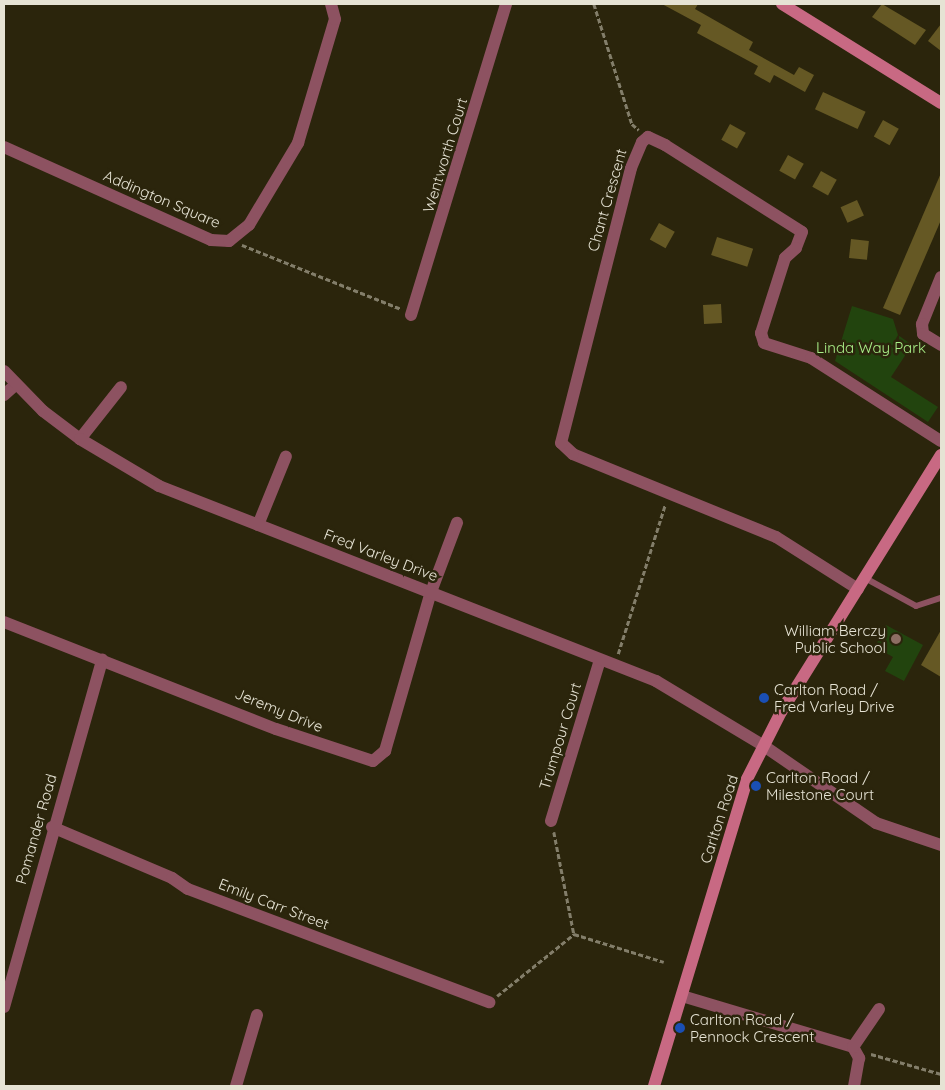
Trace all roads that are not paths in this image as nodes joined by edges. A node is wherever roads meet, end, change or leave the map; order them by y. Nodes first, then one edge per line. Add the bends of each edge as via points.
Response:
1 (331, 4) edge
2 (506, 4) edge
3 (782, 4) edge
4 (941, 103) edge
5 (4, 147) edge
6 (941, 277) edge
7 (411, 315) road end
8 (941, 345) edge
9 (4, 370) edge
10 (15, 385) junction
11 (121, 387) dead end
12 (4, 395) edge
13 (80, 439) junction
14 (941, 440) edge
15 (286, 456) dead end
16 (941, 456) edge
17 (457, 523) dead end
18 (258, 525) junction
19 (865, 578) junction
20 (858, 589) junction
21 (431, 592) junction
22 (941, 598) edge
23 (4, 622) edge
24 (102, 660) junction
25 (600, 660) junction
26 (764, 746) junction
27 (551, 821) road end
28 (52, 827) junction
29 (941, 845) edge
30 (682, 996) junction
31 (489, 1002) road end
32 (4, 1007) edge
33 (879, 1009) dead end
34 (257, 1015) dead end
35 (856, 1050) junction
36 (236, 1086) edge
37 (654, 1086) edge
38 (854, 1086) edge

1 - 5 street, Addington Square via 336,19 298,143 249,225 229,240 211,240
2 - 7 street, Wentworth Court
3 - 4 main road
6 - 8 street via 922,324 924,334
9 - 10 street, Fred Varley Drive
10 - 12 street
10 - 13 street, Fred Varley Drive
11 - 13 street
13 - 18 street, Fred Varley Drive via 159,486
14 - 20 street, Chant Crescent via 811,358 764,343 761,333 785,258 796,248 802,232 648,138 631,168 560,435 565,450 776,536
15 - 18 street
16 - 19 main road, Carlton Road
17 - 21 street
18 - 21 street, Fred Varley Drive
19 - 20 main road, Carlton Road
19 - 22 lane via 916,606
20 - 26 main road, Carlton Road
21 - 24 street, Jeremy Drive via 387,744 373,761 276,729
21 - 25 street, Fred Varley Drive
23 - 24 street, Jeremy Drive
24 - 28 street, Pomander Road
25 - 26 street, Fred Varley Drive via 706,707
25 - 27 street, Trumpour Court
26 - 29 street, Fred Varley Drive via 876,823
26 - 30 main road, Carlton Road via 737,804
28 - 31 street, Emily Carr Street via 172,878 188,889
28 - 32 street, Pomander Road
30 - 35 street
30 - 37 main road, Carlton Road
33 - 35 street
34 - 36 street
35 - 38 street

